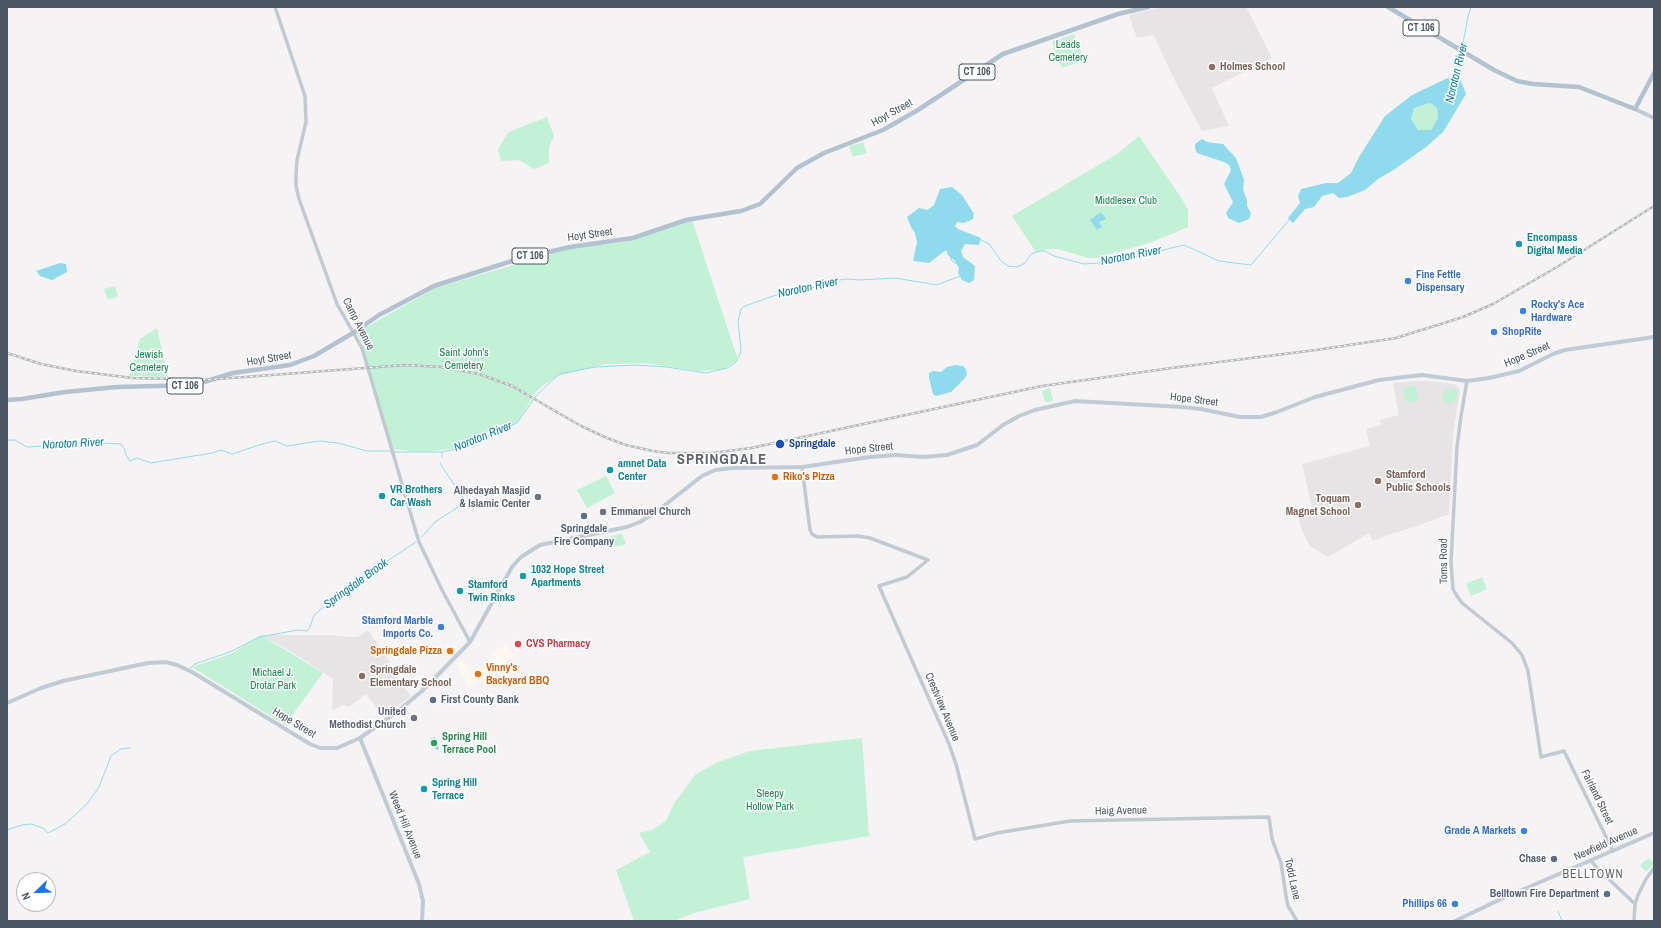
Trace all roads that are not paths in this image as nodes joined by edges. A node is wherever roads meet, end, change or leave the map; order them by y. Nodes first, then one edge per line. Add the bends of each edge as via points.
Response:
1 (275, 7) edge
2 (1148, 7) edge
3 (1388, 7) edge
4 (1654, 73) edge
5 (1635, 109) junction
6 (1654, 118) edge
7 (353, 333) junction
8 (1654, 337) edge
9 (1467, 381) junction
10 (7, 400) edge
11 (802, 467) junction
12 (470, 642) junction
13 (7, 702) edge
14 (360, 738) junction
15 (1564, 751) joint
16 (1269, 817) joint
17 (1654, 833) edge
18 (975, 839) joint
19 (1613, 851) junction
20 (1591, 860) junction
21 (1654, 868) edge
22 (1635, 904) junction
23 (422, 921) edge
24 (1297, 921) edge
25 (1455, 921) edge
26 (1634, 921) edge

1 - 7 street, Camp Avenue via 305,96 306,122 296,174 299,199 337,304
2 - 7 main road, Hoyt Street / CT 106 via 1104,19 1003,54 899,121 824,153 797,168 760,204 741,211 686,220 633,238 570,247 504,263 434,286 379,315
3 - 5 main road, CT 106 via 1472,58 1517,81 1579,87
4 - 5 main road
5 - 6 main road
7 - 10 main road, Hoyt Street / CT 106 via 298,363 233,374 198,385 117,387
7 - 12 street, Camp Avenue via 362,348 419,542
8 - 9 main road, Hope Street via 1565,350 1513,373
9 - 11 main road, Hope Street via 1428,375 1387,379 1315,397 1256,418 1182,407 1075,402 1019,416 976,445 947,454 930,457 870,457
9 - 15 street, Toms Road via 1457,447 1451,562 1453,585 1460,600 1512,643 1525,660 1541,757
11 - 12 main road, Hope Street via 715,470 702,476 640,522 540,545 521,557 512,567
11 - 18 street, Crestview Avenue via 812,534 817,537 870,538 928,560 907,577 879,586 949,744
12 - 14 main road, Hope Street via 414,698
13 - 14 main road, Hope Street via 63,682 163,662 181,666 192,672 317,747 337,748
14 - 23 main road, Weed Hill Avenue via 419,884 423,901
15 - 19 street, Fairland Street
16 - 18 street, Haig Avenue via 1070,821
16 - 24 street, Todd Lane via 1272,839 1281,863 1288,906
17 - 19 main road, Newfield Avenue
19 - 20 main road, Newfield Avenue
20 - 22 street
20 - 25 main road, Newfield Avenue
21 - 22 street via 1643,884
22 - 26 street

